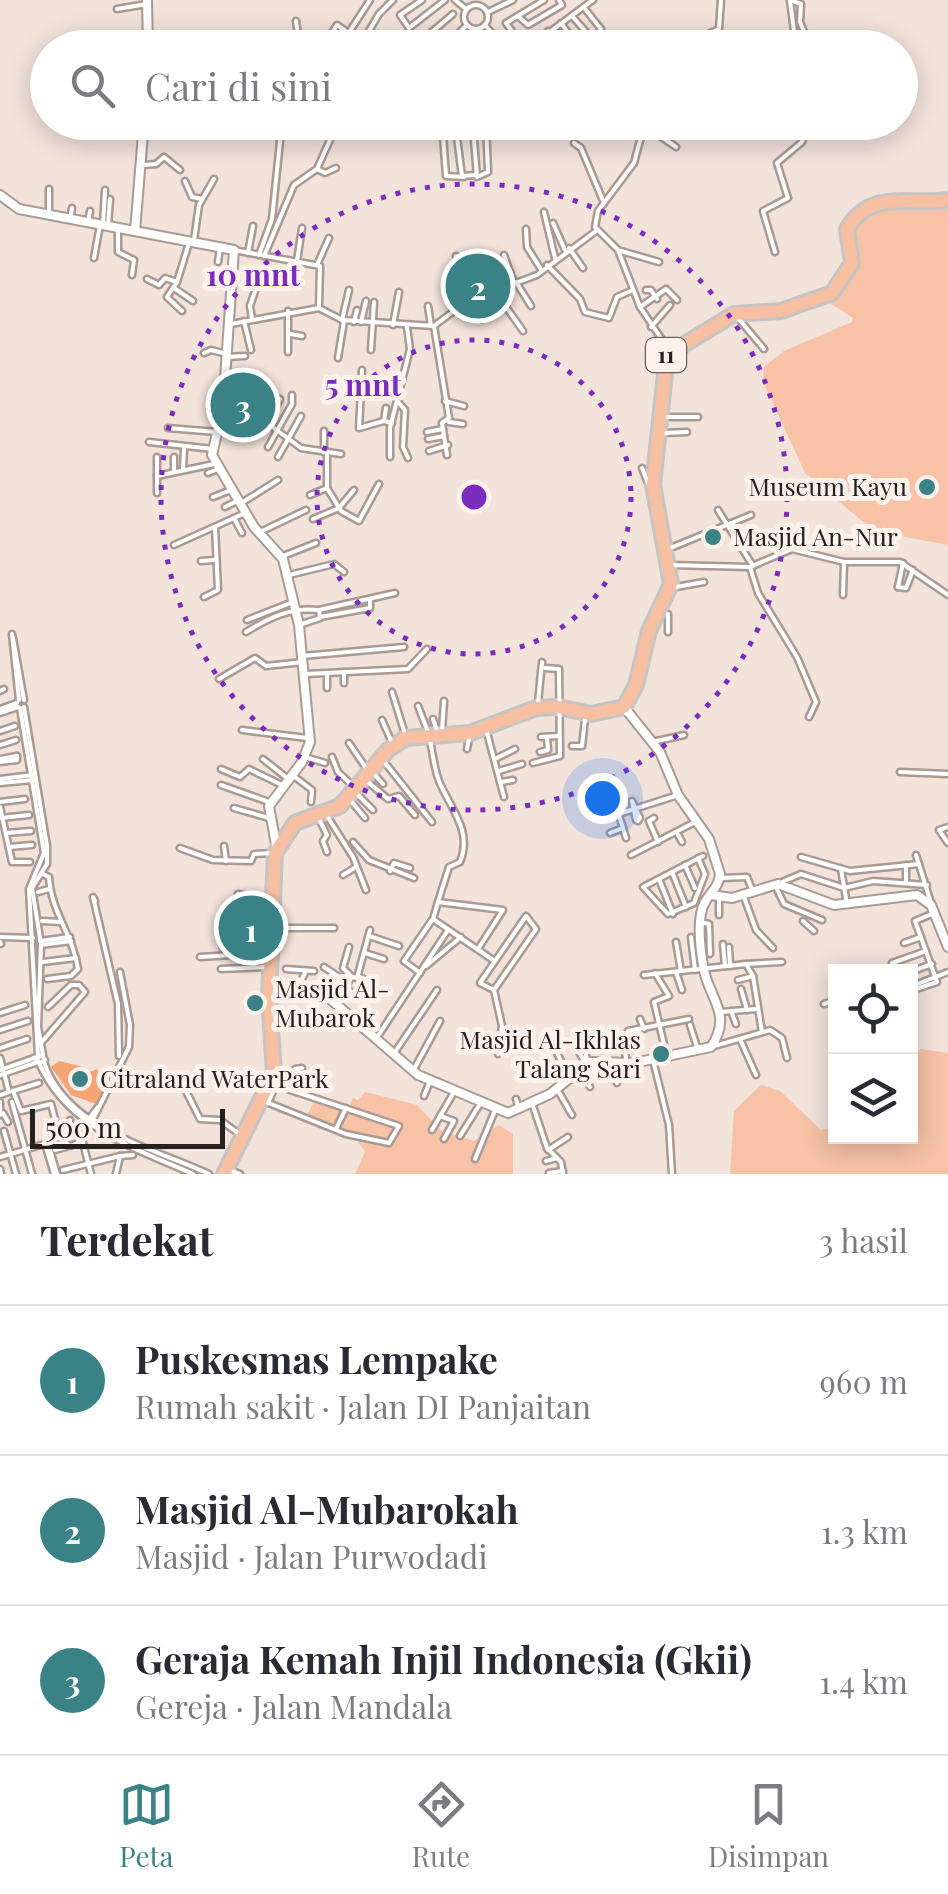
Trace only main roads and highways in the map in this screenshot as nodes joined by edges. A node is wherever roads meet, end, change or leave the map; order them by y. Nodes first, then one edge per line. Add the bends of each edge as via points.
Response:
1 (948, 200) edge
2 (279, 846) junction
3 (272, 951) junction
4 (271, 997) junction
5 (231, 1173) edge

1 - 2 highway, 11 via 880,203 850,223 852,262 836,290 781,311 734,314 692,338 663,365 656,505 671,587 668,613 649,630 624,707 589,718 539,708 470,734 400,741 356,786 298,820
2 - 3 highway
2 - 3 highway
3 - 4 highway
3 - 4 highway
4 - 5 highway via 273,1091

